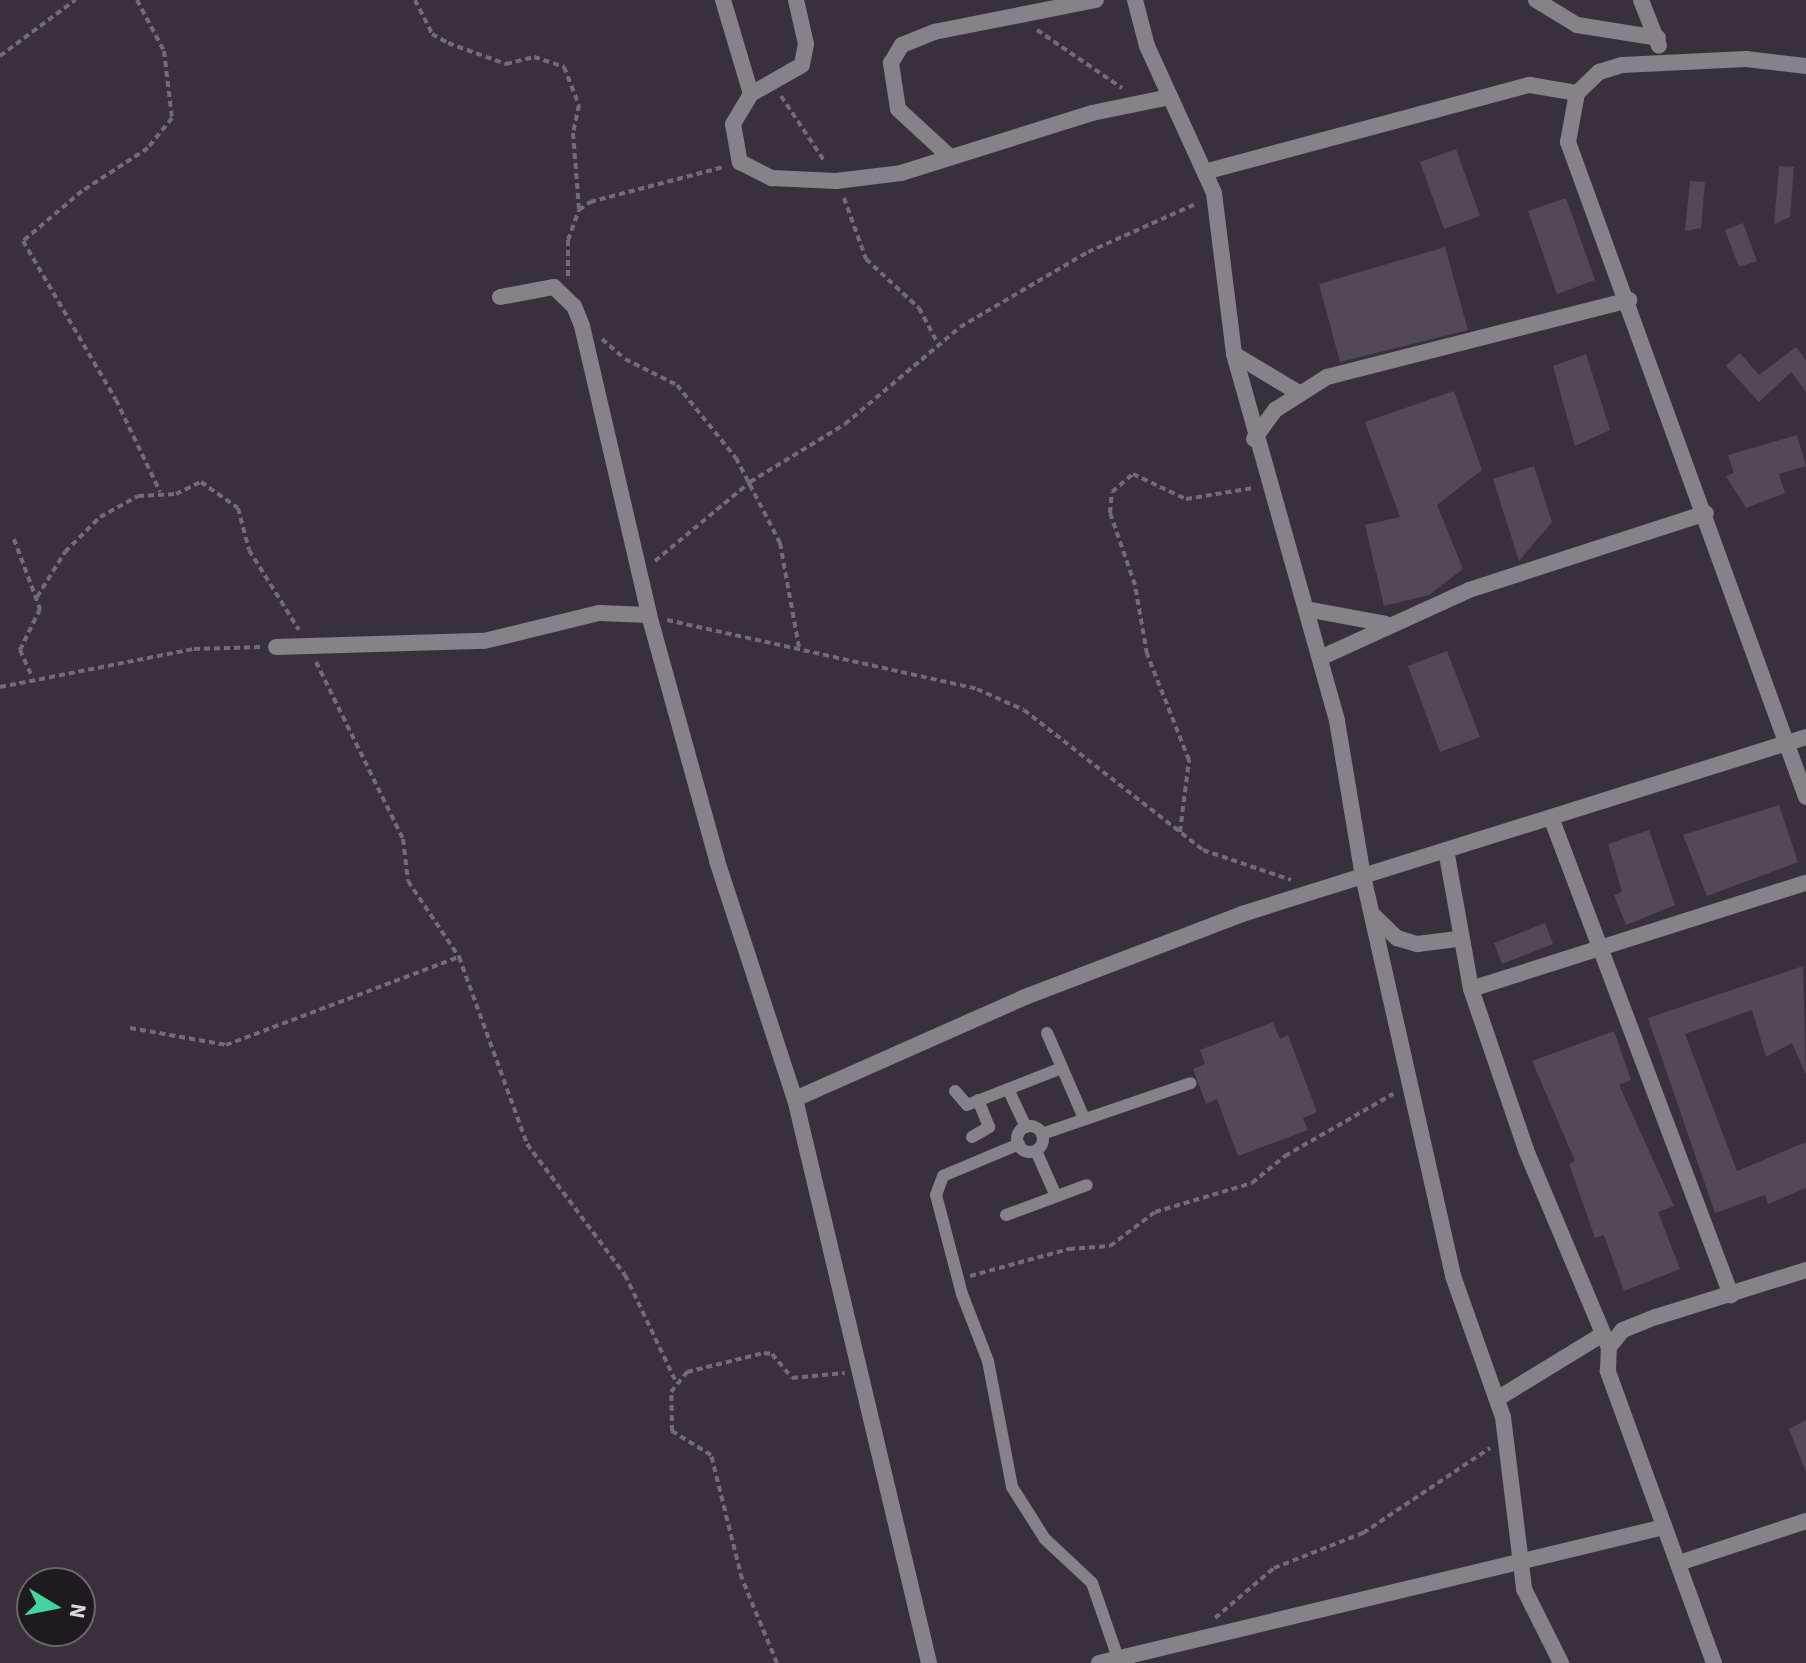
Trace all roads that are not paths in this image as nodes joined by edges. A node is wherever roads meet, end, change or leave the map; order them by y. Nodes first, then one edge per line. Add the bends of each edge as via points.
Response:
1 (723, 0) edge
2 (796, 0) edge
3 (1096, 0) edge
4 (1135, 0) edge
5 (1536, 0) edge
6 (1641, 0) edge
7 (1658, 38) junction
8 (1661, 59) junction
9 (1806, 66) edge
10 (1577, 93) junction
11 (751, 94) junction
12 (1170, 97) junction
13 (950, 157) junction
14 (1208, 171) junction
15 (500, 297) dead end
16 (1629, 300) junction
17 (1234, 354) junction
18 (1297, 392) junction
19 (1254, 439) junction
20 (1706, 513) junction
21 (1306, 609) junction
22 (649, 615) junction
23 (1386, 624) junction
24 (276, 647) road end
25 (1320, 658) junction
26 (1806, 737) edge
27 (1789, 743) junction
28 (1806, 797) edge
29 (1552, 820) junction
30 (1446, 850) junction
31 (1363, 876) junction
32 (1806, 883) edge
33 (1374, 916) junction
34 (1458, 939) junction
35 (1598, 947) junction
36 (1471, 989) junction
37 (1047, 1033) dead end
38 (1062, 1068) junction
39 (1191, 1083) dead end
40 (1008, 1089) junction
41 (955, 1091) dead end
42 (795, 1099) junction
43 (978, 1100) junction
44 (1084, 1118) junction
45 (1026, 1127) junction
46 (1042, 1134) junction
47 (972, 1137) dead end
48 (1019, 1144) junction
49 (1036, 1151) junction
50 (1087, 1185) dead end
51 (1056, 1196) junction
52 (1006, 1215) dead end
53 (1806, 1270) edge
54 (1731, 1295) junction
55 (1606, 1341) junction
56 (1497, 1399) junction
57 (1805, 1526) edge
58 (1664, 1527) junction
59 (1518, 1560) junction
60 (1679, 1563) junction
61 (1118, 1658) junction
62 (929, 1663) edge
63 (1099, 1663) edge
64 (1561, 1663) edge
65 (1714, 1663) edge

1 - 11 street
2 - 11 street via 806,44 802,65 774,86
3 - 13 street via 934,32 902,45 891,63 898,109
4 - 12 street
5 - 7 street via 1577,25
6 - 7 street
7 - 8 street
8 - 9 street
8 - 10 street via 1599,72
10 - 14 street via 1530,85
10 - 16 street via 1568,142
11 - 13 street via 733,124 740,162 772,178 836,181 901,173
12 - 13 street
12 - 14 street
14 - 17 street
15 - 22 street via 554,287 574,306
16 - 18 street via 1327,377
16 - 20 street
17 - 18 street
17 - 19 street
18 - 19 street
19 - 21 street
20 - 23 street
20 - 27 street
21 - 23 street
21 - 25 street
22 - 24 street via 599,613 484,641
22 - 42 street via 721,876
23 - 25 street
25 - 31 street
26 - 27 street
27 - 28 street
27 - 29 street
29 - 30 street
29 - 35 street
30 - 31 street
30 - 34 street
31 - 33 street
31 - 42 street via 1153,946
32 - 35 street
33 - 34 street via 1397,938 1417,944
33 - 56 street via 1453,1276
34 - 36 street
35 - 36 street
35 - 54 street
36 - 55 street via 1526,1150
37 - 38 lane
38 - 40 lane
38 - 44 lane
39 - 44 lane
40 - 43 lane
40 - 45 lane
41 - 43 lane via 964,1105
42 - 62 street
43 - 47 lane via 989,1127
44 - 46 lane
45 - 46 lane
45 - 48 lane
46 - 49 lane
48 - 49 lane
48 - 61 lane via 957,1169 937,1185 957,1280 990,1370 1012,1487 1045,1539 1092,1583
49 - 51 lane
50 - 51 lane
51 - 52 lane
53 - 54 street
54 - 55 street via 1623,1330
55 - 56 street
55 - 58 street via 1608,1371
56 - 59 street
57 - 60 street
58 - 59 street
58 - 60 street
59 - 61 street
59 - 64 street via 1524,1589
60 - 65 street
61 - 63 street

